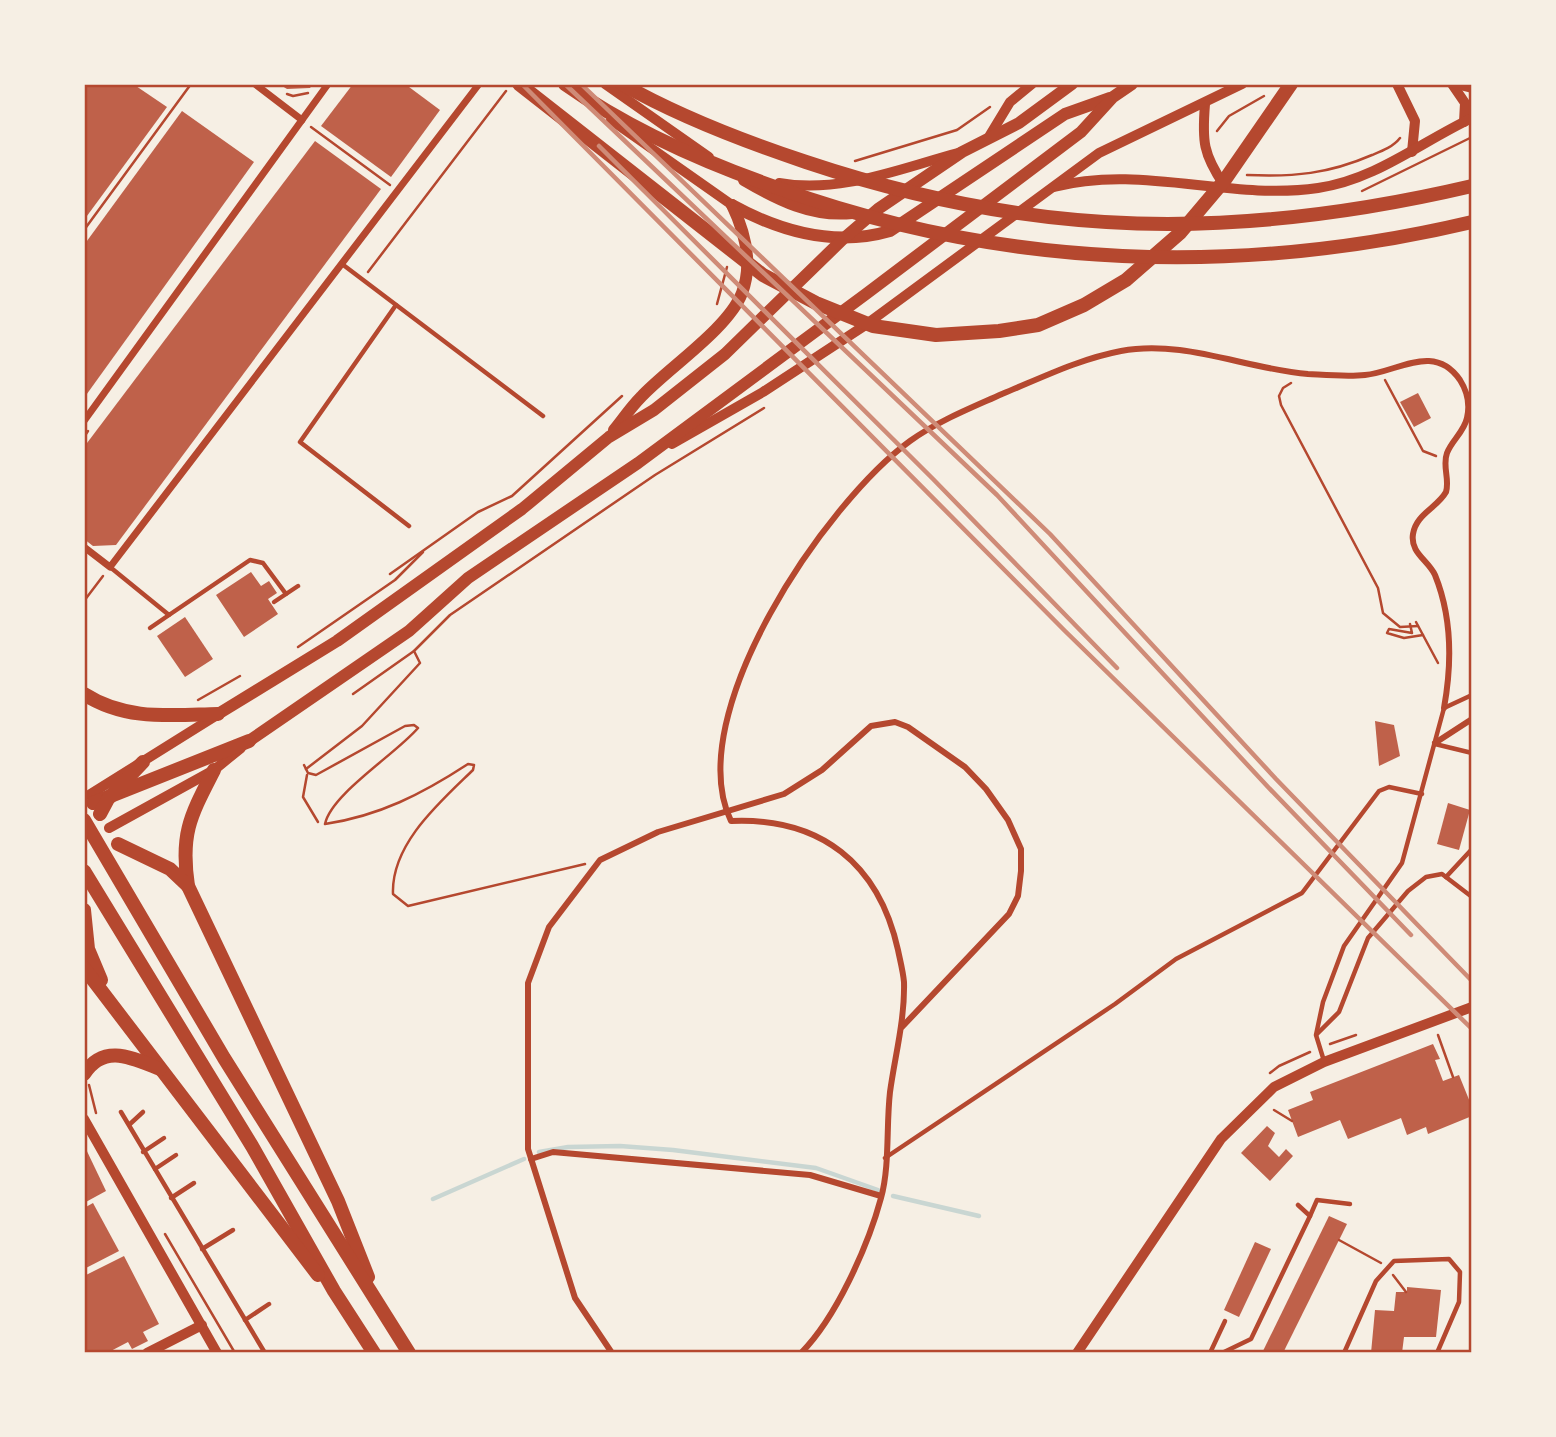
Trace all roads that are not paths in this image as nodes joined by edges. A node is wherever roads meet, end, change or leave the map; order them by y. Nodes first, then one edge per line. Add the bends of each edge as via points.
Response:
1 (255, 84) edge
2 (328, 84) edge
3 (479, 84) edge
4 (559, 84) edge
5 (565, 84) edge
6 (605, 84) edge
7 (622, 84) edge
8 (1032, 84) edge
9 (1072, 84) edge
10 (1132, 84) edge
11 (1241, 84) edge
12 (1290, 84) edge
13 (1397, 84) edge
14 (1454, 84) edge
15 (514, 86) edge
16 (1472, 88) edge
17 (1113, 97) junction
18 (1205, 104) junction
19 (302, 120) junction
20 (1468, 120) edge
21 (990, 135) junction
22 (962, 152) junction
23 (1412, 152) junction
24 (711, 159) junction
25 (1225, 186) junction
26 (1472, 186) edge
27 (1045, 190) junction
28 (732, 205) junction
29 (878, 209) junction
30 (1472, 222) edge
31 (843, 239) junction
32 (342, 264) junction
33 (397, 305) junction
34 (543, 416) dead end
35 (84, 421) edge
36 (609, 437) junction
37 (638, 463) junction
38 (409, 526) dead end
39 (84, 547) edge
40 (110, 567) junction
41 (298, 586) dead end
42 (286, 594) junction
43 (274, 602) dead end
44 (169, 615) junction
45 (149, 628) dead end
46 (84, 694) edge
47 (1472, 695) edge
48 (1444, 708) junction
49 (218, 714) junction
50 (1472, 719) edge
51 (249, 741) junction
52 (1435, 743) junction
53 (1472, 753) edge
54 (144, 762) junction
55 (214, 769) junction
56 (1422, 794) junction
57 (108, 799) junction
58 (94, 804) joint
59 (726, 811) junction
60 (84, 820) edge
61 (109, 828) dead end
62 (118, 844) dead end
63 (1472, 849) edge
64 (84, 871) edge
65 (1446, 877) junction
66 (188, 886) junction
67 (85, 889) edge
68 (1472, 897) edge
69 (84, 909) edge
70 (84, 968) edge
71 (109, 997) junction
72 (1472, 1007) edge
73 (901, 1028) junction
74 (1316, 1035) junction
75 (1324, 1062) junction
76 (161, 1070) junction
77 (84, 1074) edge
78 (121, 1112) dead end
79 (142, 1112) dead end
80 (84, 1119) edge
81 (130, 1124) junction
82 (164, 1138) dead end
83 (143, 1152) junction
84 (176, 1155) dead end
85 (531, 1159) junction
86 (884, 1159) junction
87 (155, 1169) junction
88 (194, 1183) dead end
89 (881, 1196) junction
90 (171, 1198) junction
91 (1298, 1205) dead end
92 (1350, 1205) dead end
93 (1310, 1216) junction
94 (233, 1230) dead end
95 (202, 1249) junction
96 (334, 1292) junction
97 (372, 1292) junction
98 (269, 1304) dead end
99 (245, 1320) junction
100 (1225, 1321) dead end
101 (202, 1325) junction
102 (147, 1353) edge
103 (218, 1353) edge
104 (265, 1353) edge
105 (374, 1353) edge
106 (409, 1353) edge
107 (612, 1353) edge
108 (801, 1353) edge
109 (1077, 1353) edge
110 (1210, 1353) edge
111 (1222, 1353) edge
112 (1344, 1353) edge
113 (1437, 1353) edge

1 - 19 street
2 - 19 street
3 - 32 street
4 - 28 main road
5 - 30 highway via 632,127 742,175 843,211 926,233 1012,248 1121,258 1245,257 1356,246
6 - 24 main road
7 - 26 highway via 756,145 851,177 1018,216 1129,226 1205,225 1281,219
8 - 21 main road via 1010,102
9 - 21 main road via 1019,123
10 - 17 main road
11 - 18 main road
12 - 15 highway via 1224,181 1181,233 1126,280 1038,325 936,335 873,326 763,275
13 - 23 street via 1415,121
14 - 16 street
14 - 20 street
17 - 31 main road via 1065,114 890,230
17 - 37 main road via 1081,132
18 - 25 street via 1203,145
18 - 27 main road via 1119,142
19 - 35 street
20 - 23 street
21 - 22 main road
22 - 24 main road via 870,177 820,185 773,182
22 - 29 main road
23 - 25 street via 1354,180 1320,188 1278,192
24 - 29 main road via 792,205 842,214
25 - 27 street via 1127,178 1085,180
27 - 37 main road via 864,326 763,392
28 - 31 main road via 783,228
28 - 36 main road via 747,249 742,293 718,326 641,397
29 - 31 main road
31 - 36 main road via 725,354 654,410
32 - 33 lane
32 - 40 street
33 - 34 lane
33 - 38 lane via 300,442
36 - 49 main road via 522,509 385,608
37 - 51 main road via 468,578 409,631
39 - 40 street
40 - 44 lane
41 - 42 lane
42 - 43 lane
42 - 44 lane via 263,563 250,560
44 - 45 lane
46 - 49 highway via 151,717
47 - 48 lane
48 - 52 lane
48 - 59 street via 1450,668 1443,605 1434,573 1413,540 1419,519 1446,492 1446,458 1467,416 1460,381 1442,365 1426,360 1358,375 1305,373 1185,351 1123,351 1054,372 949,418 911,441 834,517 799,564 767,620 733,703 721,764
49 - 54 main road
50 - 52 street
51 - 55 main road
51 - 57 highway
52 - 53 lane
52 - 56 lane
54 - 57 highway
54 - 58 main road
55 - 61 main road
55 - 66 highway via 186,830
56 - 74 lane via 1402,863 1344,946
56 - 86 lane via 1389,787 1380,791 1303,893 1177,959
57 - 58 highway
59 - 73 street via 731,821 758,820 795,827 828,843 864,871 890,916 904,980
59 - 73 street via 784,794 822,770 867,729 886,722 904,725 950,755 991,795 1021,849 1017,901
59 - 85 street via 658,832 600,860 549,927 528,983
60 - 97 highway via 224,1058
62 - 66 highway via 170,869
63 - 65 lane
64 - 96 highway via 252,1146
65 - 68 lane
65 - 74 lane via 1426,877 1386,915 1368,938 1339,1012
66 - 97 highway via 338,1201
67 - 69 highway
69 - 71 highway via 88,949
70 - 71 highway
71 - 76 highway
72 - 75 street
73 - 86 street
74 - 75 lane
75 - 109 street via 1274,1087 1221,1139
76 - 77 highway via 132,1057 107,1055
76 - 96 highway
78 - 81 lane
79 - 81 lane
80 - 101 street
81 - 83 lane
82 - 83 lane
83 - 87 lane
84 - 87 lane
85 - 89 street via 553,1152 593,1154 810,1175
85 - 107 street via 575,1298
86 - 89 street
87 - 90 lane
88 - 90 lane
89 - 108 street via 861,1252 833,1307 817,1337
90 - 95 lane
91 - 93 lane
92 - 93 lane via 1317,1200
93 - 111 lane via 1251,1339
94 - 95 lane
95 - 99 lane
96 - 105 highway
97 - 106 highway
98 - 99 lane
99 - 104 lane
100 - 110 lane
101 - 102 street
101 - 103 street
112 - 113 lane via 1376,1281 1394,1261 1449,1259 1460,1272 1459,1302

